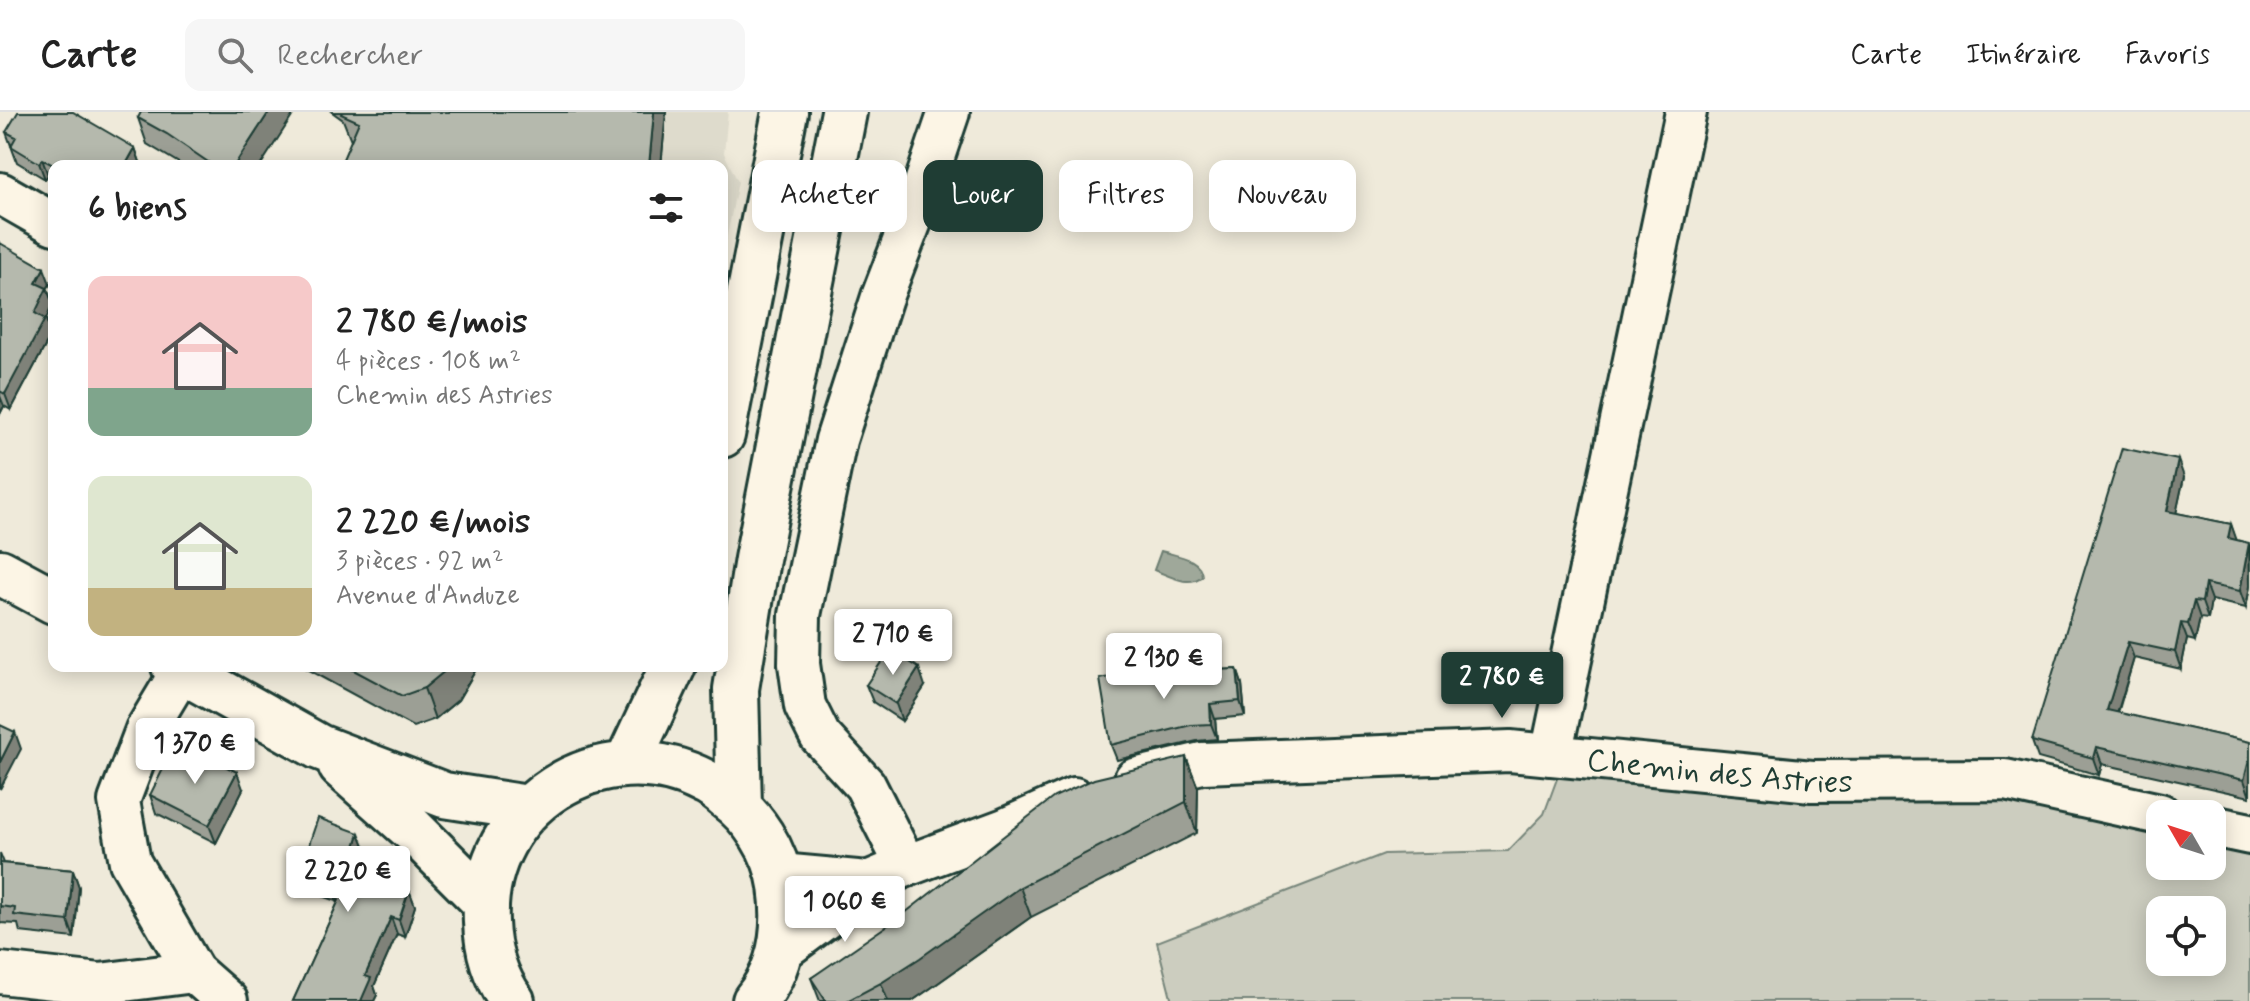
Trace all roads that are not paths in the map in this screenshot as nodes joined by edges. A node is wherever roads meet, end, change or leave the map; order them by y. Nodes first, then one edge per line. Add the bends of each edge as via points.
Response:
1 (785, 112) edge
2 (844, 112) edge
3 (949, 112) edge
4 (1686, 112) edge
5 (0, 193) edge
6 (48, 221) edge
7 (728, 404) edge
8 (0, 572) edge
9 (48, 598) edge
10 (176, 672) edge
11 (185, 672) edge
12 (670, 672) edge
13 (319, 747) junction
14 (1551, 755) junction
15 (627, 764) junction
16 (739, 806) junction
17 (528, 808) junction
18 (2146, 811) edge
19 (2226, 829) edge
20 (2250, 834) edge
21 (906, 866) junction
22 (780, 874) junction
23 (868, 882) junction
24 (485, 902) junction
25 (194, 972) junction
26 (0, 973) edge
27 (768, 986) edge
28 (227, 1001) edge
29 (512, 1001) edge

1 - 7 main road
2 - 16 main road via 736,689
3 - 21 street via 836,440 800,615 805,706 820,736 865,785
4 - 14 street
5 - 6 street
8 - 9 main road
10 - 25 street via 119,801 130,862
11 - 13 main road
12 - 15 main road
13 - 17 main road via 444,795
13 - 24 main road
14 - 18 street, Chemin des Astries via 1812,781 2005,780
14 - 21 street, Chemin des Astries via 1510,751 1202,763 1098,788
15 - 16 main road via 667,767 706,782
15 - 17 main road via 590,770 557,785
16 - 22 main road via 764,837
17 - 24 main road via 506,836 491,868
19 - 20 street
21 - 23 street, Chemin des Astries
22 - 23 street, Chemin des Astries
22 - 27 main road via 785,913
23 - 27 street, Chemin des Astries via 831,914
24 - 29 main road via 487,944 500,984
25 - 26 street via 100,984
25 - 28 street

